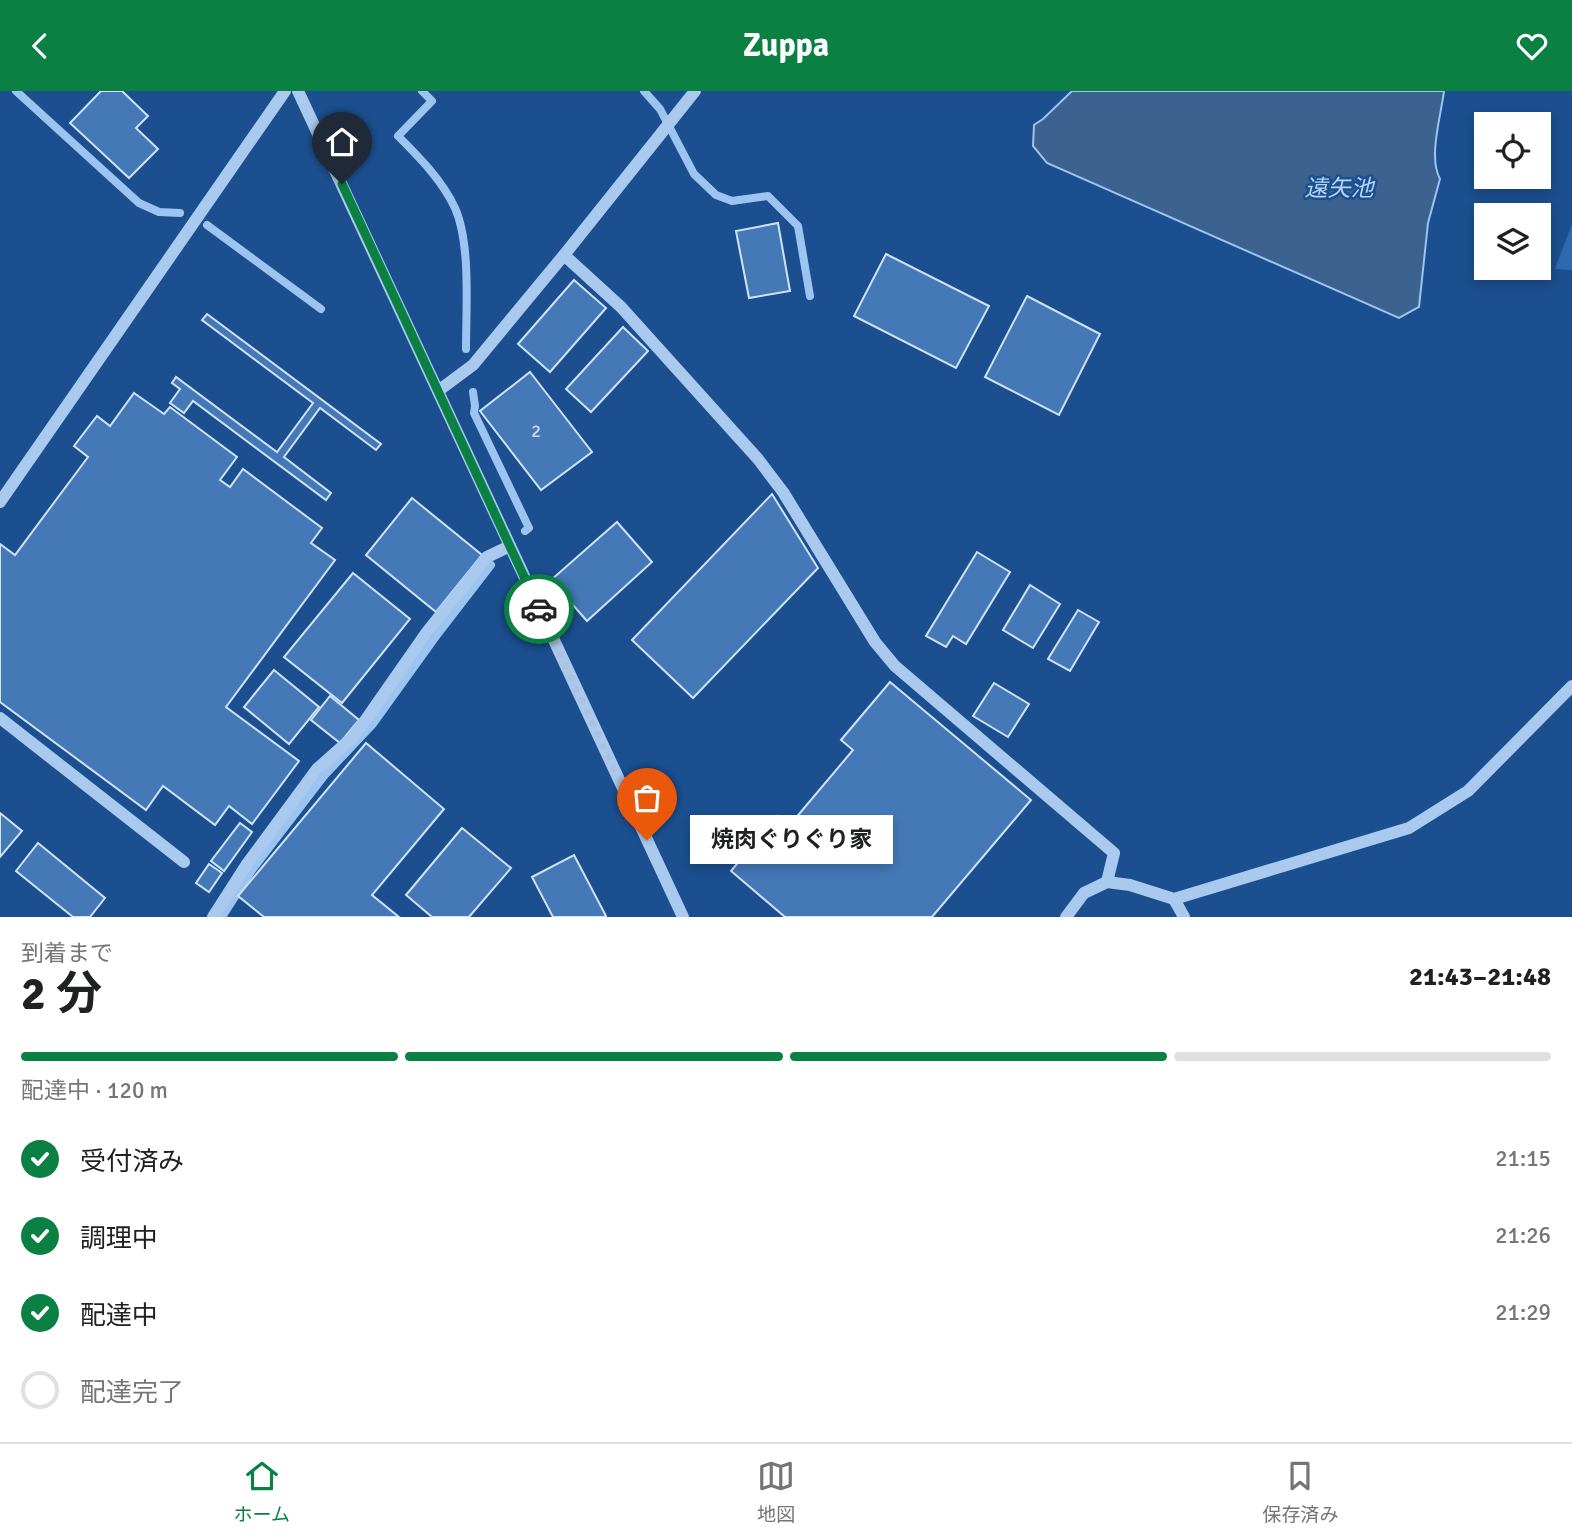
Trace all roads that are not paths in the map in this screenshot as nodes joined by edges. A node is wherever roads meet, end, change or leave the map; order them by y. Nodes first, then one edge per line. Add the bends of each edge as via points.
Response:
1 (285, 91) edge
2 (298, 91) edge
3 (695, 91) edge
4 (564, 255) junction
5 (438, 391) junction
6 (0, 502) edge
7 (510, 546) junction
8 (1572, 686) edge
9 (0, 718) edge
10 (184, 862) dead end
11 (1107, 882) junction
12 (1174, 898) junction
13 (213, 917) edge
14 (683, 917) edge
15 (1066, 917) edge
16 (1184, 917) edge

1 - 6 street
2 - 5 street
3 - 4 street
4 - 5 street via 473,365
4 - 11 street via 621,307 758,459 895,666 1114,853
5 - 7 street
7 - 13 street via 487,557 359,728 317,769
7 - 14 street
8 - 12 street via 1468,791 1409,828
9 - 10 street
11 - 12 street
11 - 15 street via 1084,894
12 - 16 street

